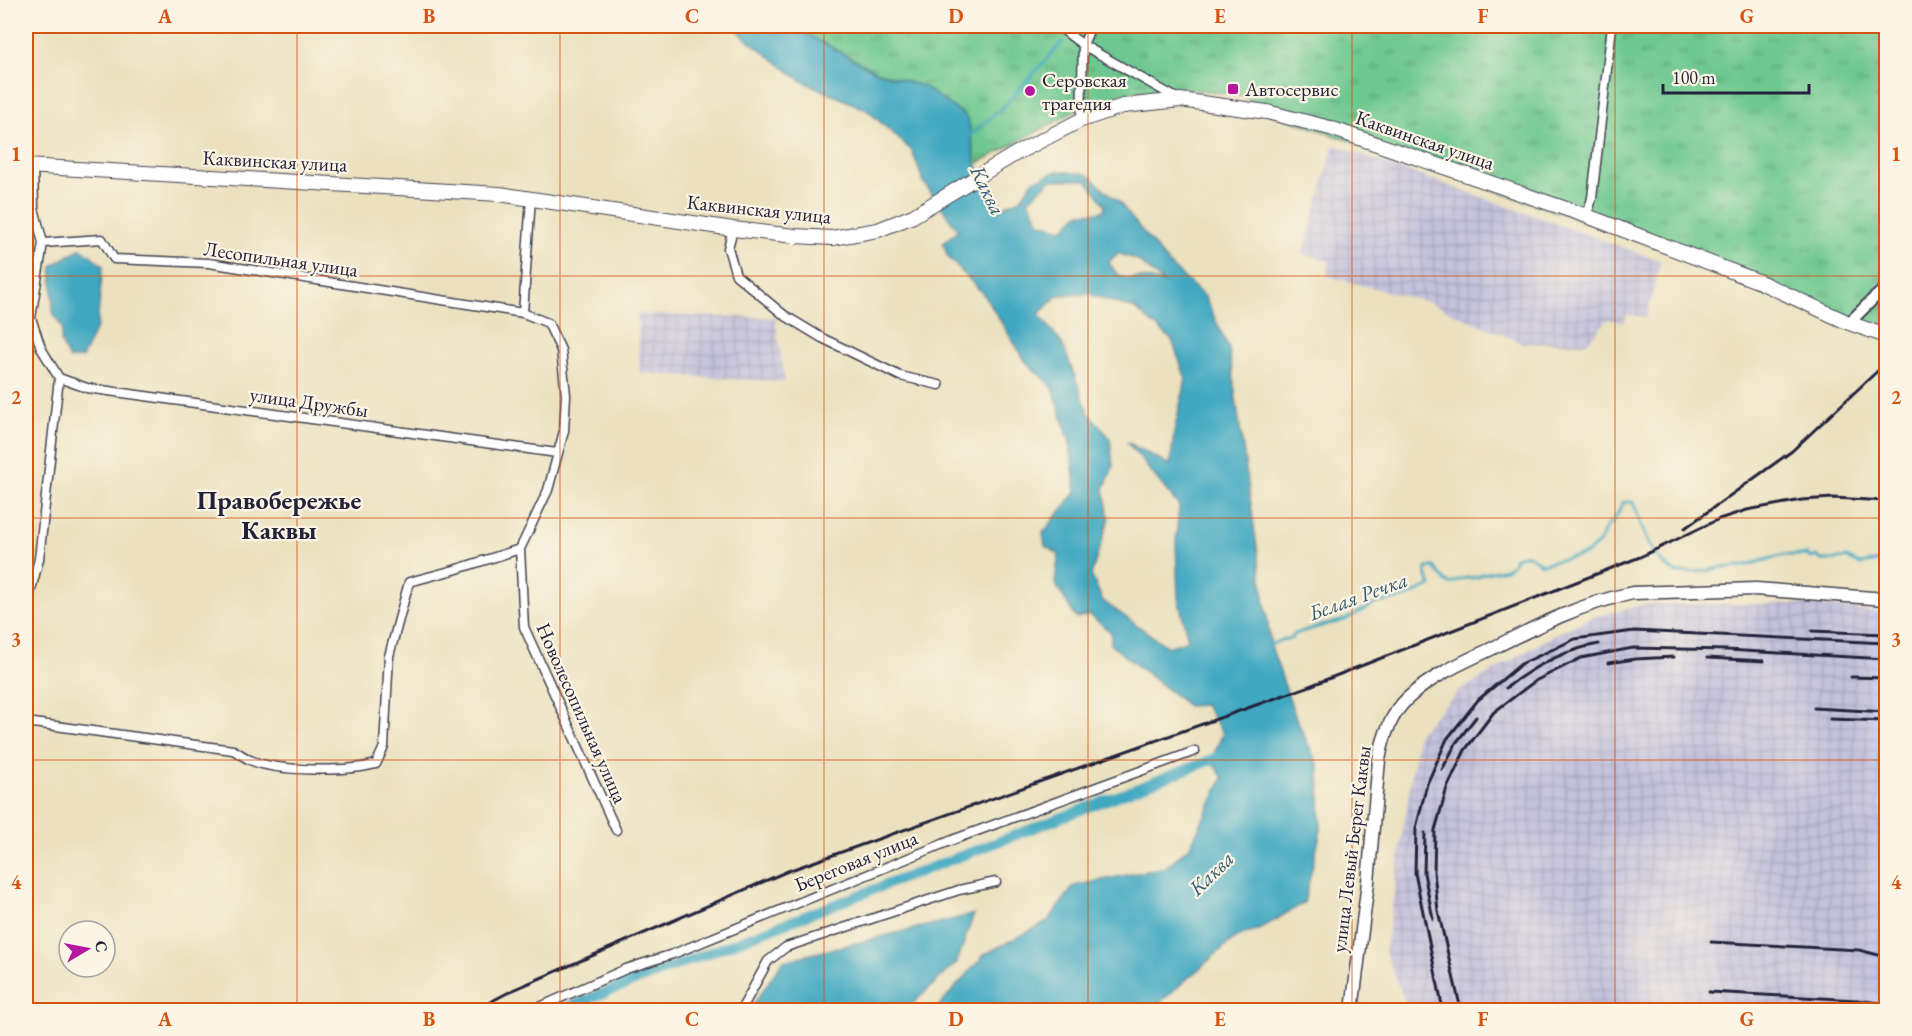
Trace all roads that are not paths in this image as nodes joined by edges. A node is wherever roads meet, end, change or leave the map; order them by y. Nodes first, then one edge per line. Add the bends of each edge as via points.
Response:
1 (1058, 26) edge
2 (1091, 26) edge
3 (1612, 26) edge
4 (1083, 45) junction
5 (1180, 100) junction
6 (1081, 120) junction
7 (29, 166) edge
8 (531, 198) junction
9 (1587, 216) junction
10 (733, 229) junction
11 (43, 243) junction
12 (1887, 288) edge
13 (524, 313) junction
14 (1849, 323) junction
15 (1887, 336) edge
16 (59, 378) junction
17 (939, 385) dead end
18 (557, 453) junction
19 (520, 549) junction
20 (1887, 599) edge
21 (26, 609) edge
22 (26, 722) edge
23 (1195, 751) dead end
24 (616, 830) dead end
25 (996, 882) dead end
26 (533, 1011) edge
27 (741, 1011) edge
28 (1352, 1011) edge

1 - 4 street
2 - 4 street
3 - 9 street
4 - 5 street
4 - 6 street
5 - 6 main road, Каквинская улица via 1123,106
5 - 9 main road, Каквинская улица via 1267,112 1330,128
6 - 10 main road, Каквинская улица via 1015,154 913,216 878,230 832,238
7 - 8 main road, Каквинская улица
7 - 11 street
8 - 10 main road, Каквинская улица
8 - 13 street
9 - 14 main road, Каквинская улица via 1760,282
10 - 17 street via 728,248 736,275 784,315 900,376
11 - 13 street, Лесопильная улица via 102,239 114,259 209,263
11 - 16 street via 31,318 41,348
12 - 14 street
13 - 18 street, Новолесопильная улица via 548,323 561,350 566,395 564,431
14 - 15 main road, Каквинская улица
16 - 18 street, улица Дружбы via 87,388
16 - 21 street via 39,559
18 - 19 street, Новолесопильная улица via 548,490
19 - 22 street via 409,582 389,656 384,747 376,764 360,768 288,768 251,760 233,750
19 - 24 street, Новолесопильная улица via 524,627
20 - 28 main road, улица Левый Берег Каквы via 1756,589 1633,592 1590,604 1546,623 1466,661 1419,689 1398,710 1383,740
23 - 26 street, Береговая улица via 955,839 673,954 626,969
25 - 27 street via 959,890 786,947 768,961

